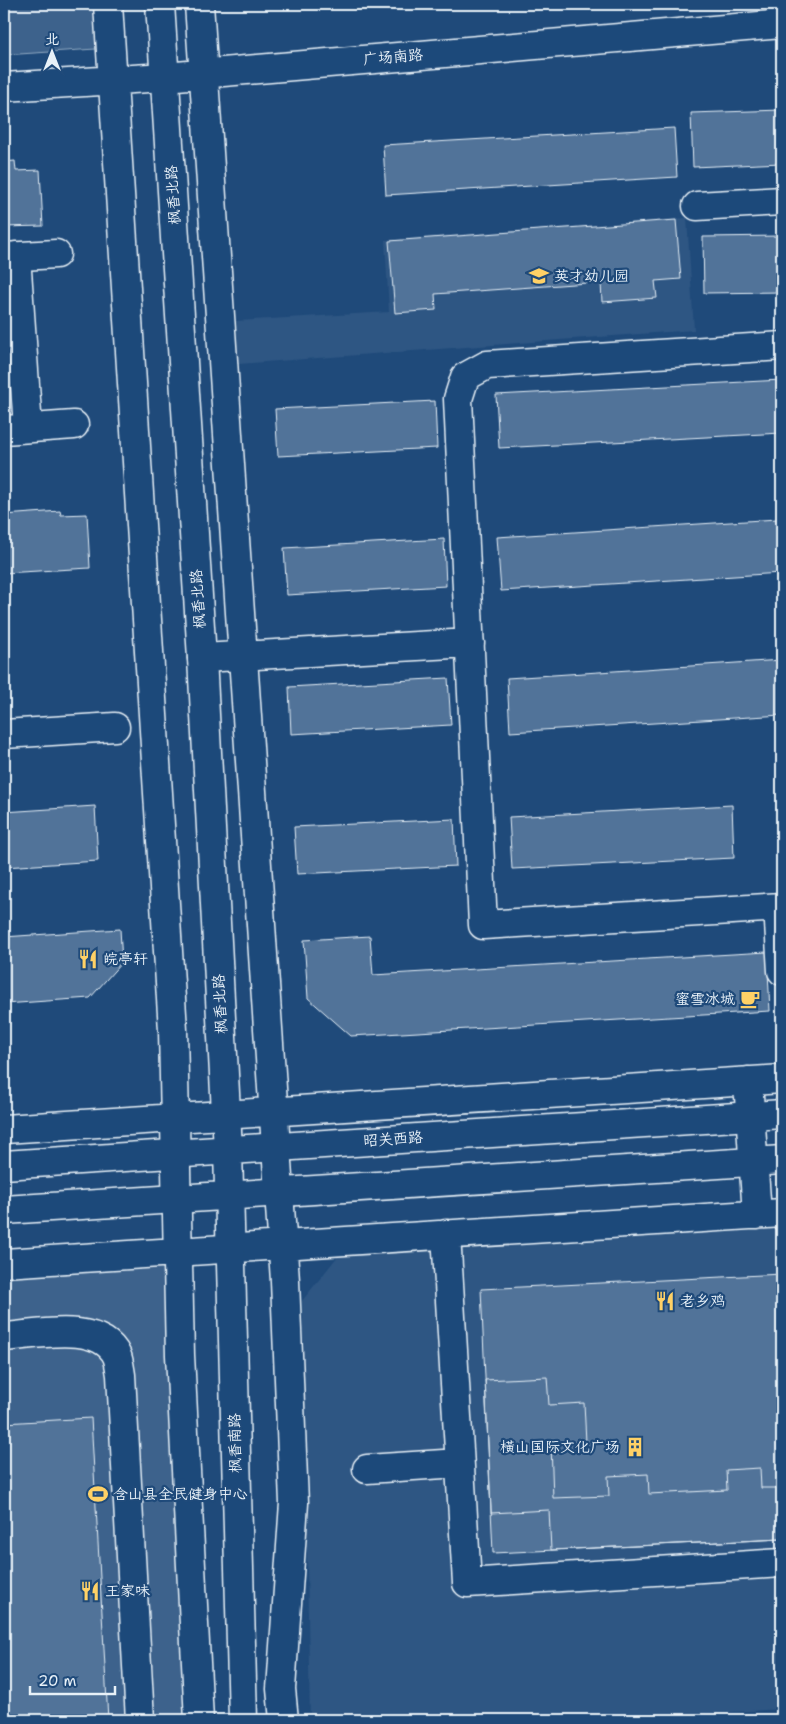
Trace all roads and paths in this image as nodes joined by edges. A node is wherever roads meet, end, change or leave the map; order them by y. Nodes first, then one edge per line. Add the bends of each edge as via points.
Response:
1 (108, 4) edge
2 (160, 4) edge
3 (199, 4) edge
4 (782, 24) edge
5 (204, 73) junction
6 (165, 77) junction
7 (113, 80) junction
8 (4, 87) edge
9 (782, 201) edge
10 (697, 206) dead end
11 (56, 254) dead end
12 (10, 256) edge
13 (782, 346) edge
14 (74, 425) dead end
15 (16, 429) edge
16 (470, 643) junction
17 (243, 656) junction
18 (202, 658) junction
19 (115, 727) dead end
20 (4, 734) edge
21 (780, 907) edge
22 (782, 970) edge
23 (782, 1079) edge
24 (748, 1081) junction
25 (274, 1111) junction
26 (782, 1114) edge
27 (226, 1115) junction
28 (751, 1116) junction
29 (175, 1118) junction
30 (4, 1129) edge
31 (276, 1147) junction
32 (228, 1150) junction
33 (176, 1153) junction
34 (782, 1160) edge
35 (753, 1162) junction
36 (4, 1165) edge
37 (279, 1193) junction
38 (230, 1196) junction
39 (177, 1199) junction
40 (4, 1210) edge
41 (770, 1214) edge
42 (446, 1234) junction
43 (282, 1245) junction
44 (231, 1248) junction
45 (178, 1251) junction
46 (4, 1263) edge
47 (4, 1337) edge
48 (460, 1463) junction
49 (368, 1469) dead end
50 (782, 1563) edge
51 (140, 1720) edge
52 (199, 1720) edge
53 (242, 1720) edge
54 (284, 1720) edge

1 - 7 street
2 - 6 street, 枫香北路
3 - 5 street
4 - 5 street, 广场南路
5 - 6 street, 广场南路
5 - 17 street
6 - 7 street, 广场南路
6 - 18 street, 枫香北路
7 - 8 street, 广场南路
7 - 29 street via 173,1030
9 - 10 street
11 - 12 street
12 - 15 street
13 - 16 street via 488,365 465,377 458,399
14 - 15 street
16 - 17 street
16 - 21 street via 484,925
17 - 18 street
17 - 25 street
18 - 27 street, 枫香北路
19 - 20 street
21 - 22 street
23 - 24 street
24 - 25 street
24 - 28 street
25 - 27 street
25 - 31 street
26 - 28 street, 昭关西路
27 - 29 street
27 - 32 street, 枫香北路
28 - 31 street, 昭关西路
28 - 35 street
29 - 30 street
29 - 33 street
31 - 32 street, 昭关西路
31 - 37 street
32 - 33 street, 昭关西路
32 - 38 street, 枫香北路
33 - 36 street, 昭关西路
33 - 39 street
34 - 35 street
35 - 37 street
35 - 41 street
37 - 38 street
37 - 43 street
38 - 39 street
38 - 44 street, 枫香南路
39 - 40 street
39 - 45 street
41 - 42 street
42 - 43 street
42 - 48 street
43 - 44 street
43 - 54 street via 294,1503 281,1689
44 - 45 street
44 - 53 street, 枫香南路
45 - 46 street
45 - 52 street
47 - 51 street via 82,1332 98,1336 117,1356 121,1375
48 - 49 street
48 - 50 street via 467,1584

